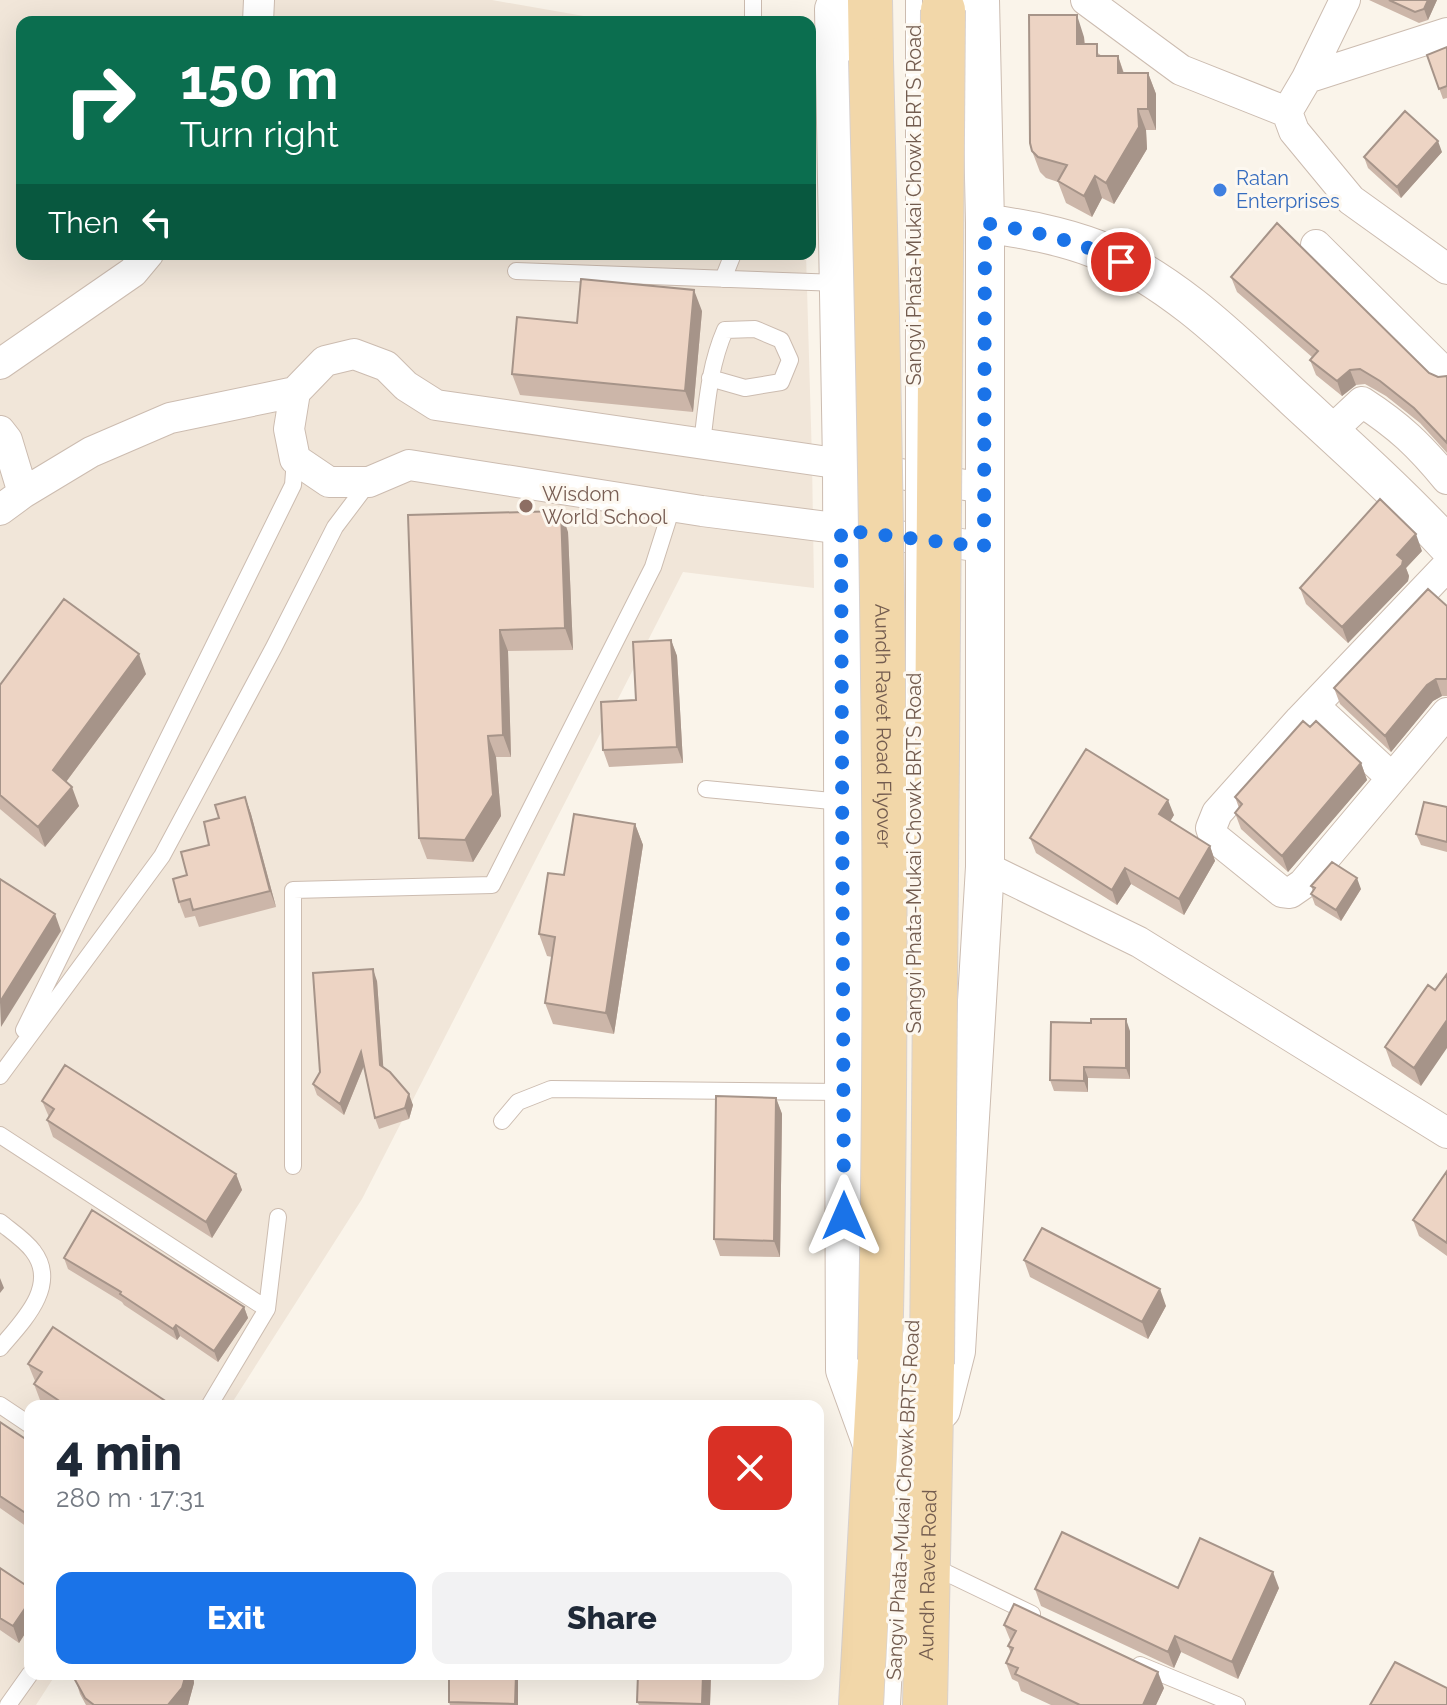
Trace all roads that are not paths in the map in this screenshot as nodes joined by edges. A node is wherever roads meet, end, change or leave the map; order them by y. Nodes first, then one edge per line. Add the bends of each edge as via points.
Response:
1 (838, 0) edge
2 (870, 0) edge
3 (1086, 0) edge
4 (1345, 0) edge
5 (939, 9) edge
6 (1447, 33) edge
7 (1307, 78) junction
8 (1287, 112) junction
9 (985, 223) junction
10 (1316, 245) dead end
11 (143, 260) edge
12 (731, 260) edge
13 (1447, 269) edge
14 (516, 271) dead end
15 (723, 279) junction
16 (839, 283) junction
17 (0, 364) edge
18 (1447, 375) edge
19 (710, 378) junction
20 (295, 392) junction
21 (0, 431) edge
22 (1331, 431) junction
23 (702, 443) junction
24 (295, 459) junction
25 (842, 464) junction
26 (1447, 479) edge
27 (369, 482) junction
28 (983, 488) junction
29 (11, 502) edge
30 (672, 507) junction
31 (841, 530) junction
32 (1447, 545) edge
33 (984, 547) junction
34 (1447, 566) edge
35 (1314, 706) junction
36 (1447, 713) edge
37 (1391, 777) junction
38 (706, 789) dead end
39 (842, 802) junction
40 (985, 867) junction
41 (914, 889) dead end
42 (3, 1072) edge
43 (843, 1092) junction
44 (502, 1121) dead end
45 (1447, 1133) edge
46 (0, 1135) edge
47 (293, 1166) dead end
48 (278, 1217) dead end
49 (0, 1222) edge
50 (267, 1309) junction
51 (912, 1312) dead end
52 (0, 1348) edge
53 (907, 1364) junction
54 (213, 1400) edge
55 (0, 1405) edge
56 (24, 1421) edge
57 (931, 1447) junction
58 (875, 1452) junction
59 (929, 1565) junction
60 (1043, 1619) edge
61 (1129, 1660) edge
62 (25, 1680) edge
63 (6, 1701) edge
64 (861, 1705) edge
65 (892, 1705) edge
66 (925, 1705) edge
67 (1237, 1705) edge

1 - 16 street via 834,9
2 - 53 main road, Aundh Ravet Road Flyover, bridge via 882,502 885,1155
3 - 8 street via 1181,70
4 - 7 street
5 - 9 street
5 - 41 lane, Sangvi Phata-Mukai Chowk BRTS Road, bridge
5 - 53 main road, Aundh Ravet Road Flyover, bridge
6 - 7 street
7 - 8 street
8 - 13 street via 1294,131 1351,200
9 - 22 street via 1041,232 1097,250 1145,274 1203,315
9 - 28 street
10 - 18 street
11 - 17 street
12 - 15 lane
14 - 15 lane
15 - 16 lane
16 - 25 street
19 - 19 lane via 725,330 755,329 781,340 790,360 781,382 745,388
19 - 23 lane
20 - 23 street via 325,361 354,354 386,366 436,405
20 - 24 street via 289,429
20 - 29 street via 170,418 91,452
21 - 29 street via 7,440
22 - 26 street via 1362,402 1418,444
22 - 32 street
23 - 25 street
24 - 27 street via 329,482
24 - 42 lane via 293,485
25 - 28 street
25 - 31 street
27 - 30 street via 409,465
27 - 42 lane via 335,527 162,856
28 - 33 street
30 - 31 street
30 - 47 lane via 653,567 492,885 293,890
31 - 33 street
31 - 39 street
33 - 40 street
34 - 35 street
35 - 37 street
35 - 37 street via 1217,813 1211,828 1214,837 1290,893
36 - 37 street
38 - 39 lane
39 - 43 street
40 - 45 street via 1139,942
40 - 57 street via 956,1351
43 - 44 lane via 551,1089 518,1102
43 - 58 street via 845,1370
46 - 50 lane
48 - 50 lane
49 - 52 lane via 32,1250 41,1265 42,1285 33,1308
50 - 54 lane
51 - 53 lane, Sangvi Phata-Mukai Chowk BRTS Road, bridge
53 - 57 main road, Aundh Ravet Road Flyover
53 - 58 main road, Aundh Ravet Road Flyover
53 - 65 lane, Sangvi Phata-Mukai Chowk BRTS Road
55 - 56 lane
57 - 59 main road, Aundh Ravet Road
58 - 64 main road
59 - 60 lane
59 - 66 main road, Aundh Ravet Road
61 - 67 lane
62 - 63 lane

